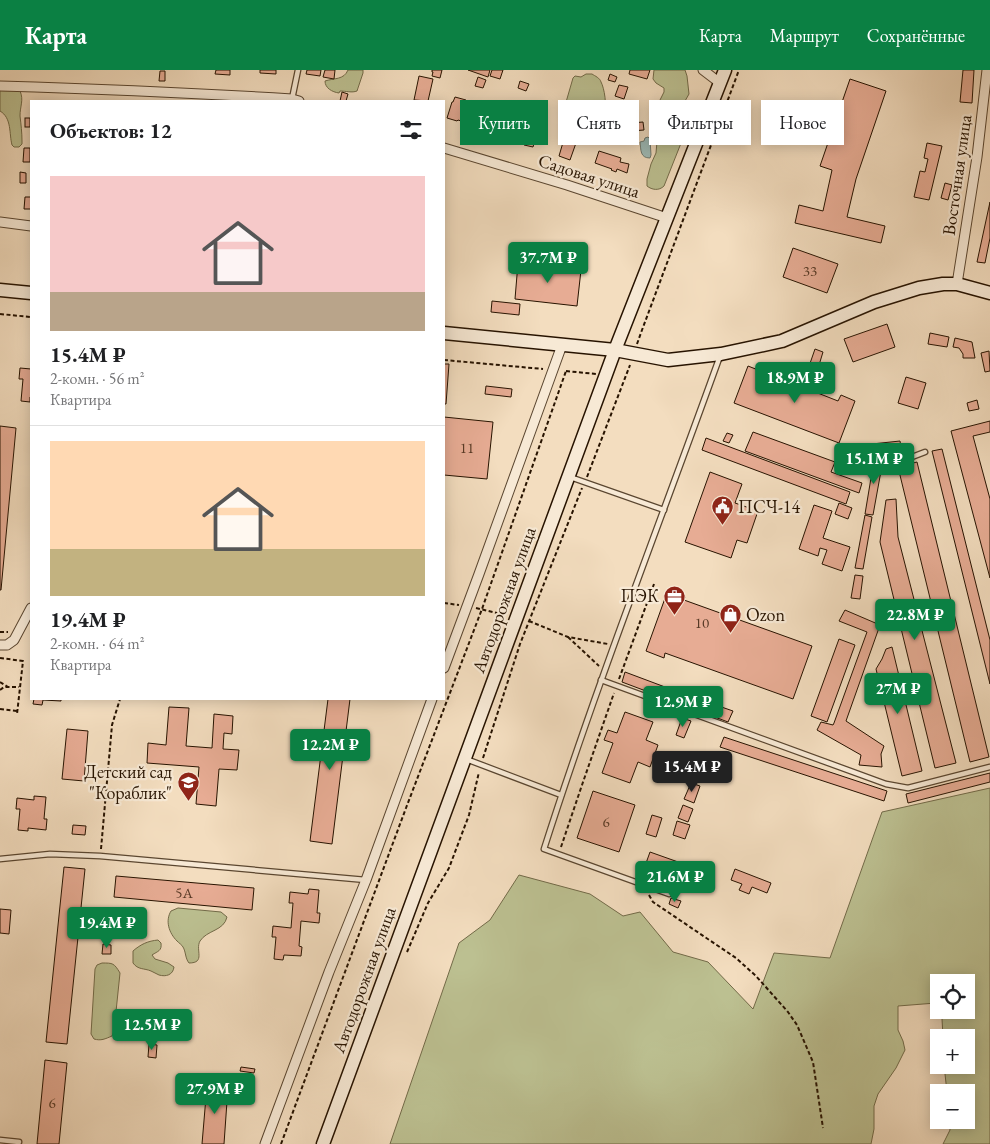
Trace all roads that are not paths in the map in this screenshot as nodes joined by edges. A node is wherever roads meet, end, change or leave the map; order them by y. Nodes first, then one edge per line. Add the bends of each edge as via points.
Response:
1 (298, 70) edge
2 (703, 70) edge
3 (725, 70) edge
4 (987, 70) edge
5 (720, 83) junction
6 (0, 86) edge
7 (296, 100) edge
8 (445, 148) edge
9 (667, 218) junction
10 (0, 222) edge
11 (30, 226) edge
12 (957, 284) junction
13 (0, 290) edge
14 (990, 292) edge
15 (30, 293) edge
16 (445, 333) edge
17 (562, 345) junction
18 (615, 350) junction
19 (721, 354) junction
20 (925, 452) dead end
21 (891, 465) dead end
22 (568, 476) junction
23 (664, 510) junction
24 (30, 610) edge
25 (0, 645) edge
26 (445, 665) edge
27 (601, 680) junction
28 (432, 700) edge
29 (464, 758) junction
30 (990, 766) edge
31 (561, 795) junction
32 (0, 859) edge
33 (366, 880) junction
34 (669, 894) dead end
35 (0, 1140) edge
36 (19, 1142) dead end
37 (265, 1144) edge
38 (323, 1144) edge

1 - 7 lane
2 - 5 street
3 - 5 main road, Автодорожная улица
4 - 12 street, Восточная улица
5 - 9 main road, Автодорожная улица
6 - 7 street
8 - 9 street, Садовая улица
9 - 18 main road, Автодорожная улица
10 - 11 street
12 - 14 main road
12 - 19 main road via 919,288 874,302 782,341
13 - 15 main road
16 - 17 main road
17 - 18 main road
17 - 26 street, Автодорожная улица
18 - 19 main road via 668,360
18 - 22 main road, Автодорожная улица
19 - 23 lane
20 - 21 lane
22 - 23 lane
22 - 29 main road, Автодорожная улица
23 - 27 lane
24 - 25 street via 14,640
27 - 30 lane via 886,784 908,788
27 - 31 lane
28 - 33 street, Автодорожная улица
29 - 31 lane
29 - 38 main road, Автодорожная улица
31 - 34 lane via 544,849
32 - 33 lane via 50,854 100,856
33 - 37 street, Автодорожная улица via 328,972
35 - 36 lane

